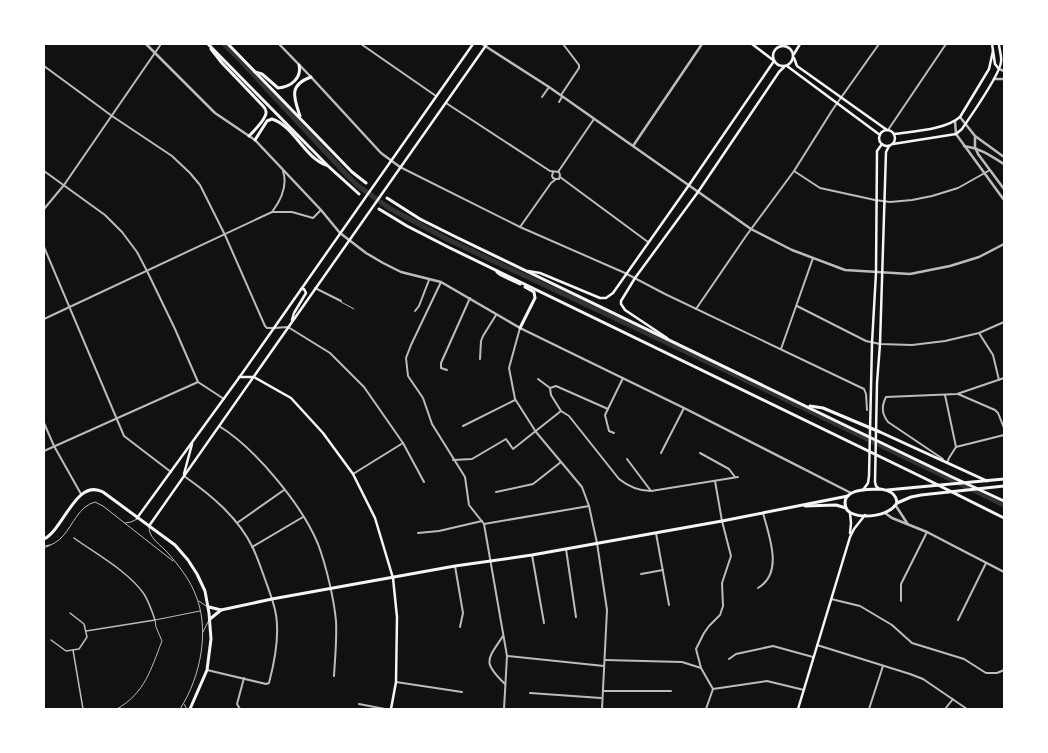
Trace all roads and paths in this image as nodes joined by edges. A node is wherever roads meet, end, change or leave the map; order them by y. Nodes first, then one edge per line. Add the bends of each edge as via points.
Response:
1 (146, 44) edge
2 (161, 44) edge
3 (208, 44) edge
4 (228, 44) edge
5 (279, 44) edge
6 (361, 44) edge
7 (473, 44) edge
8 (482, 44) edge
9 (563, 44) edge
10 (702, 44) edge
11 (752, 44) edge
12 (777, 44) edge
13 (800, 44) edge
14 (880, 44) edge
15 (946, 44) edge
16 (992, 44) edge
17 (999, 44) edge
18 (486, 45) edge
19 (782, 45) edge
20 (992, 51) junction
21 (154, 53) junction
22 (794, 56) junction
23 (774, 60) junction
24 (1003, 63) edge
25 (300, 65) junction
26 (44, 66) edge
27 (786, 66) junction
28 (999, 69) junction
29 (1004, 71) edge
30 (255, 72) junction
31 (311, 77) junction
32 (994, 79) junction
33 (1004, 79) edge
34 (550, 87) junction
35 (562, 95) junction
36 (436, 96) junction
37 (542, 97) dead end
38 (842, 98) junction
39 (559, 102) dead end
40 (446, 103) junction
41 (838, 103) junction
42 (112, 116) junction
43 (960, 117) junction
44 (300, 118) junction
45 (594, 119) junction
46 (955, 121) junction
47 (966, 124) junction
48 (888, 130) junction
49 (894, 134) junction
50 (956, 134) junction
51 (880, 135) junction
52 (250, 136) junction
53 (975, 136) junction
54 (255, 140) junction
55 (882, 144) junction
56 (893, 144) junction
57 (633, 146) junction
58 (889, 146) junction
59 (964, 146) junction
60 (975, 147) junction
61 (1004, 157) edge
62 (391, 161) junction
63 (1004, 164) edge
64 (281, 166) junction
65 (328, 166) junction
66 (400, 168) junction
67 (990, 170) junction
68 (44, 171) edge
69 (794, 171) junction
70 (553, 173) junction
71 (559, 173) junction
72 (985, 173) junction
73 (560, 177) junction
74 (555, 179) junction
75 (565, 182) junction
76 (366, 183) dead end
77 (64, 185) junction
78 (689, 186) junction
79 (1004, 189) edge
80 (698, 192) junction
81 (358, 194) dead end
82 (387, 198) dead end
83 (877, 200) junction
84 (1004, 200) edge
85 (884, 202) junction
86 (44, 209) edge
87 (379, 209) dead end
88 (321, 210) junction
89 (272, 212) junction
90 (520, 227) junction
91 (751, 229) junction
92 (340, 233) junction
93 (225, 235) junction
94 (349, 241) junction
95 (648, 242) junction
96 (1004, 244) edge
97 (44, 247) edge
98 (813, 258) junction
99 (494, 269) junction
100 (147, 271) junction
101 (528, 271) junction
102 (625, 273) junction
103 (876, 273) junction
104 (883, 273) junction
105 (430, 278) junction
106 (635, 278) junction
107 (441, 282) junction
108 (315, 288) junction
109 (301, 289) junction
110 (470, 298) junction
111 (341, 302) joint
112 (797, 306) junction
113 (70, 307) junction
114 (696, 308) junction
115 (354, 309) dead end
116 (416, 310) dead end
117 (496, 314) junction
118 (44, 319) edge
119 (292, 321) junction
120 (1004, 322) edge
121 (288, 327) junction
122 (274, 328) junction
123 (520, 328) junction
124 (978, 333) junction
125 (668, 338) junction
126 (872, 343) junction
127 (880, 344) junction
128 (781, 349) junction
129 (480, 359) dead end
130 (447, 370) dead end
131 (240, 377) junction
132 (254, 377) junction
133 (623, 378) junction
134 (1004, 378) edge
135 (538, 379) dead end
136 (999, 380) junction
137 (198, 382) junction
138 (550, 388) junction
139 (957, 394) junction
140 (945, 395) junction
141 (224, 399) junction
142 (515, 400) junction
143 (806, 406) junction
144 (684, 408) junction
145 (608, 409) junction
146 (867, 410) dead end
147 (561, 411) junction
148 (116, 418) junction
149 (44, 423) edge
150 (219, 426) junction
151 (463, 426) dead end
152 (1004, 428) edge
153 (536, 432) junction
154 (614, 433) dead end
155 (1004, 435) edge
156 (195, 438) junction
157 (403, 443) junction
158 (54, 446) junction
159 (956, 447) junction
160 (44, 451) edge
161 (661, 453) dead end
162 (700, 454) dead end
163 (627, 459) dead end
164 (453, 460) junction
165 (561, 462) junction
166 (948, 463) junction
167 (171, 472) junction
168 (353, 474) junction
169 (184, 476) junction
170 (735, 477) junction
171 (738, 477) dead end
172 (1004, 479) edge
173 (715, 481) junction
174 (987, 481) junction
175 (424, 482) dead end
176 (1004, 485) edge
177 (284, 490) junction
178 (863, 490) junction
179 (880, 490) junction
180 (887, 490) junction
181 (651, 491) junction
182 (496, 492) dead end
183 (81, 494) junction
184 (849, 494) junction
185 (1004, 501) edge
186 (896, 504) junction
187 (589, 506) junction
188 (795, 507) junction
189 (846, 508) junction
190 (850, 512) junction
191 (763, 513) junction
192 (885, 513) junction
193 (866, 515) junction
194 (303, 517) junction
195 (138, 518) junction
196 (1004, 518) edge
197 (482, 521) junction
198 (722, 521) junction
199 (125, 523) junction
200 (237, 523) junction
201 (907, 523) junction
202 (484, 524) junction
203 (149, 526) junction
204 (927, 532) junction
205 (418, 533) dead end
206 (656, 533) junction
207 (850, 537) junction
208 (74, 538) dead end
209 (44, 539) edge
210 (597, 543) junction
211 (44, 547) edge
212 (252, 547) junction
213 (566, 549) junction
214 (532, 555) junction
215 (491, 562) junction
216 (176, 563) junction
217 (986, 563) junction
218 (455, 566) junction
219 (663, 570) junction
220 (1004, 572) edge
221 (641, 574) dead end
222 (393, 578) junction
223 (330, 588) junction
224 (758, 588) dead end
225 (272, 599) junction
226 (832, 599) junction
227 (198, 601) junction
228 (901, 601) dead end
229 (669, 605) dead end
230 (209, 607) junction
231 (221, 610) junction
232 (200, 611) junction
233 (70, 614) dead end
234 (576, 617) dead end
235 (210, 619) junction
236 (155, 620) junction
237 (958, 620) dead end
238 (544, 623) dead end
239 (460, 627) dead end
240 (86, 631) junction
241 (203, 632) junction
242 (503, 635) junction
243 (50, 640) dead end
244 (817, 645) junction
245 (73, 650) junction
246 (507, 656) junction
247 (813, 657) junction
248 (729, 659) dead end
249 (605, 660) junction
250 (604, 666) junction
251 (883, 666) junction
252 (701, 668) junction
253 (207, 670) junction
254 (1004, 670) edge
255 (334, 676) dead end
256 (244, 678) junction
257 (396, 682) junction
258 (505, 684) junction
259 (713, 689) junction
260 (804, 690) junction
261 (603, 691) junction
262 (671, 691) dead end
263 (462, 692) dead end
264 (530, 693) dead end
265 (602, 698) junction
266 (953, 699) junction
267 (184, 704) junction
268 (359, 704) dead end
269 (83, 709) edge
270 (117, 709) edge
271 (180, 709) edge
272 (188, 709) edge
273 (240, 709) edge
274 (385, 709) edge
275 (391, 709) edge
276 (504, 709) edge
277 (602, 709) edge
278 (706, 709) edge
279 (798, 709) edge
280 (869, 709) edge
281 (945, 709) edge
282 (967, 709) edge

1 - 21 street
2 - 21 street
3 - 52 main road via 265,110 264,117
3 - 65 main road
4 - 30 main road
5 - 25 street
6 - 36 street
7 - 36 main road
8 - 18 street
9 - 35 street via 579,68
10 - 57 street
11 - 23 main road
12 - 19 main road
13 - 22 main road
14 - 38 street
15 - 48 street
16 - 20 main road
17 - 24 main road
18 - 34 street
18 - 40 main road
19 - 22 main road via 789,48
19 - 23 main road via 775,50
20 - 28 main road
20 - 43 main road via 989,69
21 - 42 street
21 - 52 street via 215,113
22 - 27 main road via 792,63
22 - 38 main road via 797,66
23 - 27 main road via 779,66
23 - 78 main road
24 - 28 main road
25 - 30 main road via 296,79 284,88 278,88 262,74
25 - 31 street
26 - 42 street
27 - 41 main road
27 - 80 main road via 779,72
28 - 29 street
28 - 32 main road
30 - 44 main road
31 - 44 main road via 304,79 294,92
31 - 62 street
32 - 33 street
32 - 47 main road
34 - 35 street
34 - 37 street
35 - 39 street
35 - 45 street
36 - 62 main road
38 - 41 street
38 - 48 main road
40 - 66 main road
40 - 70 street
41 - 51 main road
41 - 69 street
42 - 77 street
42 - 93 street via 172,156 190,173 200,185
43 - 46 main road
43 - 47 street
44 - 76 main road
45 - 57 street
45 - 71 street
46 - 49 main road via 947,126
46 - 50 street
47 - 50 main road
47 - 53 street
48 - 49 main road
48 - 51 main road
49 - 56 main road via 896,139
50 - 56 main road
50 - 59 street
51 - 55 main road via 879,140
52 - 54 street
53 - 60 street
53 - 61 street
54 - 64 street
54 - 65 main road via 267,121 276,120 318,162
55 - 58 main road
55 - 83 main road via 877,151
56 - 58 main road
57 - 78 street
58 - 85 main road via 886,152
59 - 60 street
59 - 72 street
60 - 63 street
60 - 67 street
62 - 66 street
62 - 92 main road
64 - 88 street
64 - 89 street via 286,179 285,186
65 - 81 main road
66 - 90 street
66 - 94 main road
67 - 72 street
67 - 79 street
68 - 77 street
69 - 83 street via 820,188
69 - 91 street
70 - 71 street
70 - 74 street
71 - 73 street
72 - 84 street
72 - 85 street via 958,188 932,196
73 - 74 street
73 - 75 street
74 - 75 street
74 - 90 street
75 - 95 street
77 - 86 street
77 - 100 street via 105,215 118,228
78 - 80 street
78 - 95 main road
80 - 91 street
80 - 106 main road
82 - 101 main road via 420,219
83 - 85 street
83 - 103 main road
85 - 104 main road
87 - 99 main road via 407,226
88 - 89 street via 313,218 292,212
88 - 92 street
89 - 93 street
90 - 102 street
91 - 98 street
91 - 114 street
92 - 94 street
92 - 109 main road
93 - 100 street
93 - 122 street via 263,323 267,328
94 - 105 street via 400,272
94 - 108 main road
95 - 102 main road
96 - 104 street via 978,257 950,266 910,274
97 - 113 street
98 - 103 street via 846,270
98 - 112 street
99 - 123 main road via 527,287 535,295
99 - 196 main road
100 - 113 street
100 - 137 street
101 - 102 main road via 540,273 600,298 606,298 613,293
101 - 125 main road
102 - 106 street
103 - 104 street
103 - 126 main road
104 - 127 main road
105 - 107 street
105 - 116 street
106 - 114 street
106 - 125 main road via 621,301 622,307
107 - 110 street
107 - 164 street via 406,358 408,376 423,398 432,424
108 - 111 street
108 - 119 main road
109 - 119 main road via 306,293 294,312
109 - 122 main road
110 - 117 street
110 - 130 street via 441,363 441,368
111 - 115 lane
112 - 126 street
112 - 128 street
113 - 118 street
113 - 148 street
114 - 128 street
117 - 123 street
117 - 129 street via 481,341
119 - 121 main road
120 - 124 street
121 - 122 street
121 - 132 main road
121 - 157 street via 330,353 364,387
122 - 131 main road
123 - 133 street
123 - 142 street via 509,368
124 - 127 street via 912,345
124 - 136 street via 993,355
125 - 143 main road
126 - 127 street
126 - 178 main road via 868,483
127 - 179 main road via 875,468 875,484
128 - 146 street via 864,389
131 - 132 main road
131 - 141 main road
132 - 150 main road
132 - 168 main road via 291,398 323,433
133 - 144 street
133 - 145 street
134 - 136 street
135 - 138 street
136 - 139 street
137 - 141 street
137 - 148 street
138 - 145 street via 556,386
138 - 147 street via 551,395
139 - 140 street
139 - 152 street via 995,410
140 - 159 street
140 - 166 street via 886,397 882,404 883,415 888,422
141 - 156 main road
142 - 151 street
142 - 153 street
143 - 166 main road via 823,408
143 - 185 main road
144 - 161 street
144 - 184 street
145 - 154 street via 605,415 609,431
147 - 153 street
147 - 181 street via 569,416 619,479 642,491
148 - 158 street
148 - 167 street via 124,436
149 - 158 street
150 - 169 main road
150 - 177 street via 256,457
153 - 164 street via 513,449 506,439 472,459
153 - 165 street
155 - 159 street
156 - 167 main road
156 - 169 main road
157 - 168 street
157 - 175 street
158 - 160 street
158 - 183 street
159 - 166 street
162 - 170 street via 729,469
163 - 181 street
164 - 197 street via 464,477 469,505
165 - 182 street via 533,484
165 - 187 street via 582,487
166 - 174 main road
167 - 195 main road
168 - 222 main road via 375,518
169 - 200 street via 215,499
169 - 203 main road
170 - 171 street
170 - 173 street
172 - 174 main road
173 - 181 street
173 - 198 street
174 - 180 main road
176 - 186 main road via 921,495
177 - 194 street
177 - 200 street
178 - 179 main road
178 - 184 main road
179 - 180 main road
180 - 186 main road via 894,495
183 - 195 main road via 91,490 101,491
183 - 209 main road via 55,531
184 - 188 main road
184 - 189 main road via 845,503
186 - 192 main road
186 - 201 street
187 - 202 street
187 - 210 street
188 - 189 main road via 836,505
188 - 191 main road
189 - 190 main road
190 - 193 main road
190 - 207 main road
191 - 198 main road
191 - 224 street via 773,565 769,578
192 - 193 main road
192 - 201 street
193 - 207 main road
194 - 212 street
194 - 223 street via 318,544
195 - 199 lane
195 - 203 main road
197 - 202 street
197 - 205 street
198 - 206 main road
198 - 252 street via 731,556 722,583 723,606 720,615 709,626 696,649
199 - 211 lane via 97,502 92,502 80,512 62,538
199 - 216 lane
200 - 212 street
201 - 204 street
202 - 215 street
203 - 216 lane via 152,538
203 - 230 main road via 175,545 188,560 205,591
204 - 217 street
204 - 228 street via 901,584
206 - 210 main road
206 - 219 street
207 - 226 main road
208 - 236 street via 137,585 147,600
210 - 213 main road
210 - 249 street via 607,610
212 - 225 street
213 - 214 main road
213 - 234 street
214 - 215 main road
214 - 238 street
215 - 218 main road
215 - 242 street
216 - 227 lane via 188,579
217 - 220 street
217 - 237 street
218 - 222 main road
218 - 239 street via 463,613
219 - 221 street
219 - 229 street
222 - 223 main road
222 - 257 main road via 397,617
223 - 225 main road
223 - 255 street via 336,622
225 - 231 main road
225 - 256 street via 278,624 276,654 269,683
226 - 244 main road
226 - 254 street via 860,606 892,625 912,643 964,659 986,673
227 - 230 lane
227 - 232 lane
230 - 231 main road
230 - 235 main road
231 - 235 main road
232 - 236 lane
232 - 241 lane
233 - 240 street via 84,624
235 - 241 lane
235 - 253 main road via 211,639
236 - 240 street
236 - 270 lane via 162,641 152,668 140,690
240 - 245 street via 87,637 79,649
241 - 267 lane via 198,670
242 - 246 street
242 - 258 street via 488,663
243 - 245 street via 66,651
244 - 247 main road
244 - 251 street
245 - 269 street
246 - 250 street
246 - 258 street
247 - 248 street via 773,646 736,654
247 - 260 main road
249 - 250 street
249 - 252 street via 682,662
250 - 261 street
251 - 266 street via 923,679
251 - 280 street
252 - 259 street
253 - 256 street
253 - 272 main road
256 - 273 street via 237,704
257 - 263 street
257 - 275 main road
258 - 276 street
259 - 260 street via 767,680
259 - 278 street
260 - 279 main road
261 - 262 street
261 - 265 street
264 - 265 street
265 - 277 street
266 - 281 street
266 - 282 street
267 - 271 lane
267 - 272 lane
268 - 274 street

